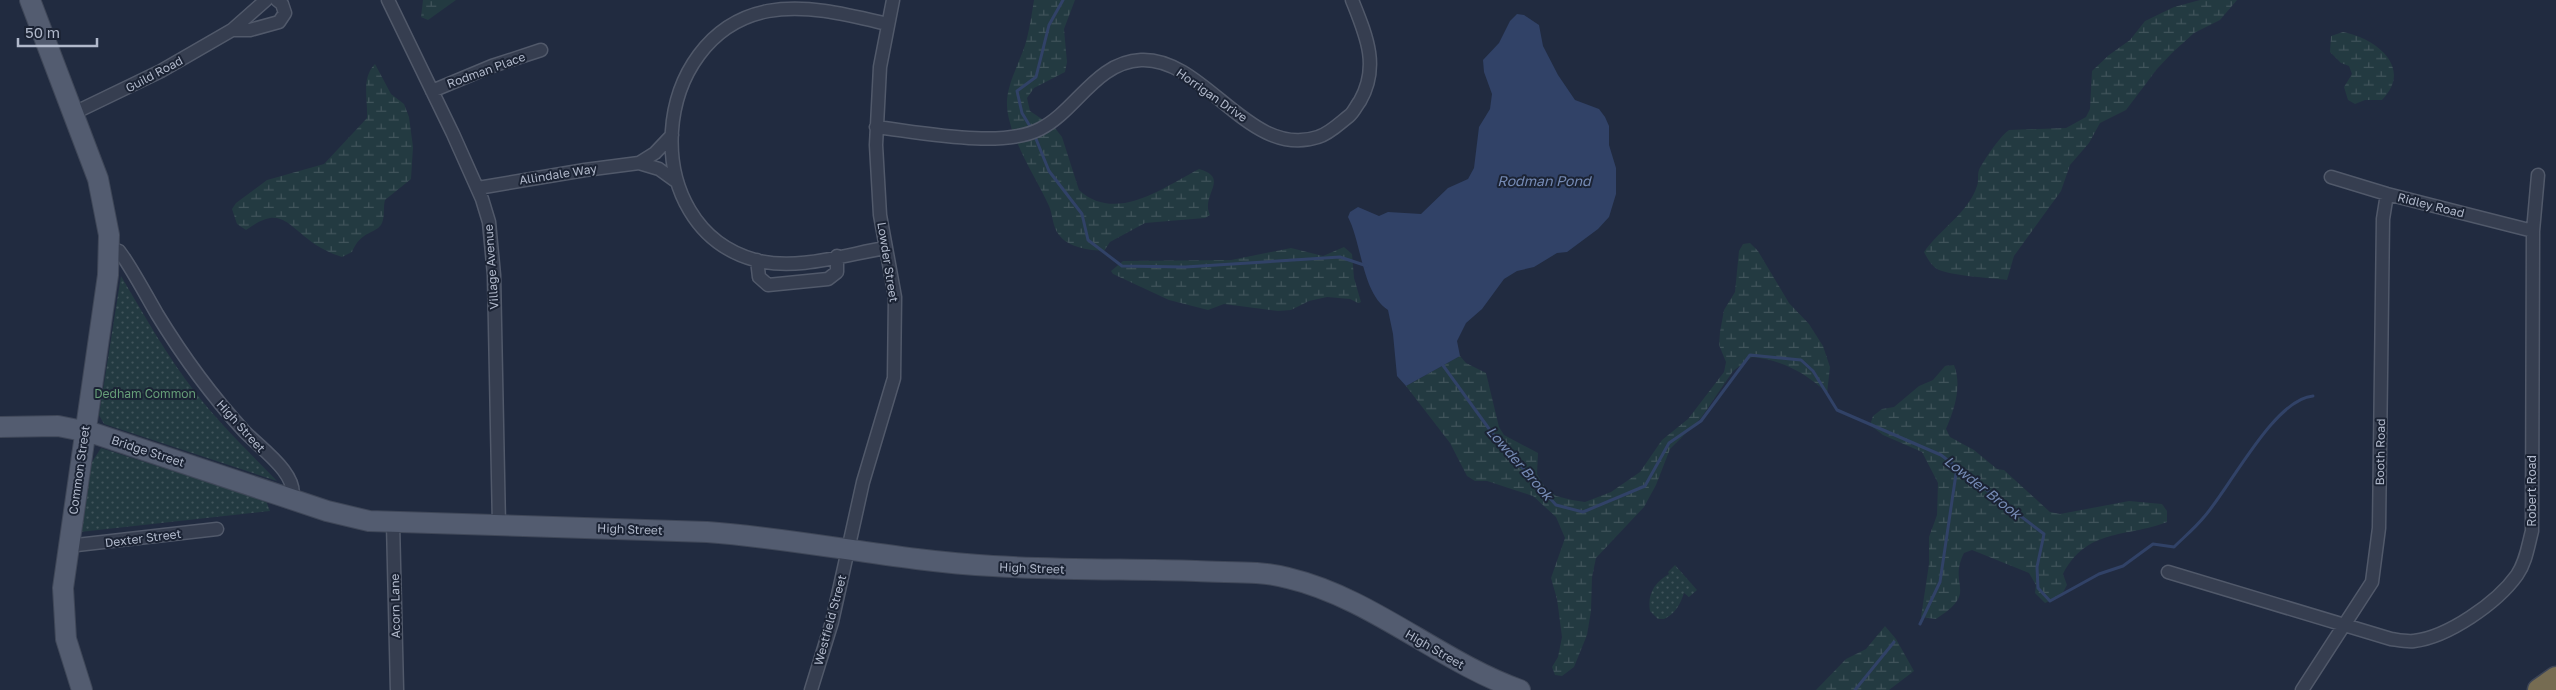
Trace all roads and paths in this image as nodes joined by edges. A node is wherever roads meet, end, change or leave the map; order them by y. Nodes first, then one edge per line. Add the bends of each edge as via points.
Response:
1 (30, 0) edge
2 (266, 0) edge
3 (278, 0) edge
4 (388, 0) edge
5 (893, 0) edge
6 (1352, 0) edge
7 (887, 24) junction
8 (232, 30) junction
9 (541, 50) dead end
10 (432, 91) junction
11 (74, 113) junction
12 (876, 127) junction
13 (672, 134) junction
14 (639, 163) junction
15 (2538, 175) dead end
16 (2331, 177) dead end
17 (677, 182) junction
18 (478, 188) junction
19 (2387, 194) junction
20 (2533, 231) junction
21 (110, 248) junction
22 (885, 248) junction
23 (837, 256) junction
24 (756, 260) junction
25 (0, 427) edge
26 (85, 431) junction
27 (292, 499) junction
28 (393, 523) junction
29 (498, 526) junction
30 (218, 529) dead end
31 (68, 546) junction
32 (847, 550) junction
33 (2168, 572) dead end
34 (2345, 625) junction
35 (2556, 678) edge
36 (82, 690) edge
37 (397, 690) edge
38 (811, 690) edge
39 (1520, 690) edge
40 (2302, 690) edge
41 (2540, 690) edge

1 - 11 main road
2 - 8 street, Guild Road
3 - 8 street, Guild Road via 285,13 279,22 250,30
4 - 10 street, Village Avenue
5 - 7 street, Lowder Street
6 - 12 street, Horrigan Drive via 1366,39 1372,71 1366,90 1353,112 1318,137 1292,140 1272,136 1180,71 1155,60 1139,60 1109,70 1092,82 1063,113 1033,132 997,140
7 - 12 street, Lowder Street
7 - 13 street via 804,9 767,11 734,24 714,38 691,66 677,96
8 - 11 street, Guild Road via 153,75
9 - 10 street, Rodman Place
10 - 18 street, Village Avenue
11 - 21 main road via 100,189
12 - 22 street, Lowder Street via 878,199
13 - 14 street, Allindale Way via 655,153
13 - 17 street
14 - 17 street, Allindale Way via 659,169
14 - 18 street, Allindale Way
15 - 20 street, Robert Road
16 - 19 street, Ridley Road
17 - 24 street via 686,206 706,232 732,251
18 - 29 street, Village Avenue via 487,214 493,250
19 - 20 street, Ridley Road
19 - 34 street, Booth Road via 2383,219 2376,561 2372,582
20 - 34 street, Robert Road via 2532,531 2526,556 2516,575 2497,596 2465,621 2433,637 2412,642
21 - 26 main road, Common Street
21 - 27 street, High Street via 124,258 168,332 211,393 288,475 293,486
22 - 23 street
22 - 32 street, Lowder Street via 895,297 894,378
23 - 24 street via 779,264
23 - 24 street via 837,272 828,279 768,285 759,277
25 - 26 main road, Bridge Street via 58,426
26 - 27 main road, Bridge Street
26 - 31 main road, Common Street
27 - 28 main road, High Street via 354,518
28 - 29 main road, High Street
28 - 37 street, Acorn Lane
29 - 32 main road, High Street via 707,532
30 - 31 street, Dexter Street
31 - 36 main road, Common Street via 63,620 68,649
32 - 38 street, Westfield Street via 832,622
32 - 39 main road, High Street via 964,565 1059,570 1250,572 1279,576 1329,591 1447,657
33 - 34 street, Robert Road
34 - 40 street, Booth Road
35 - 41 highway

